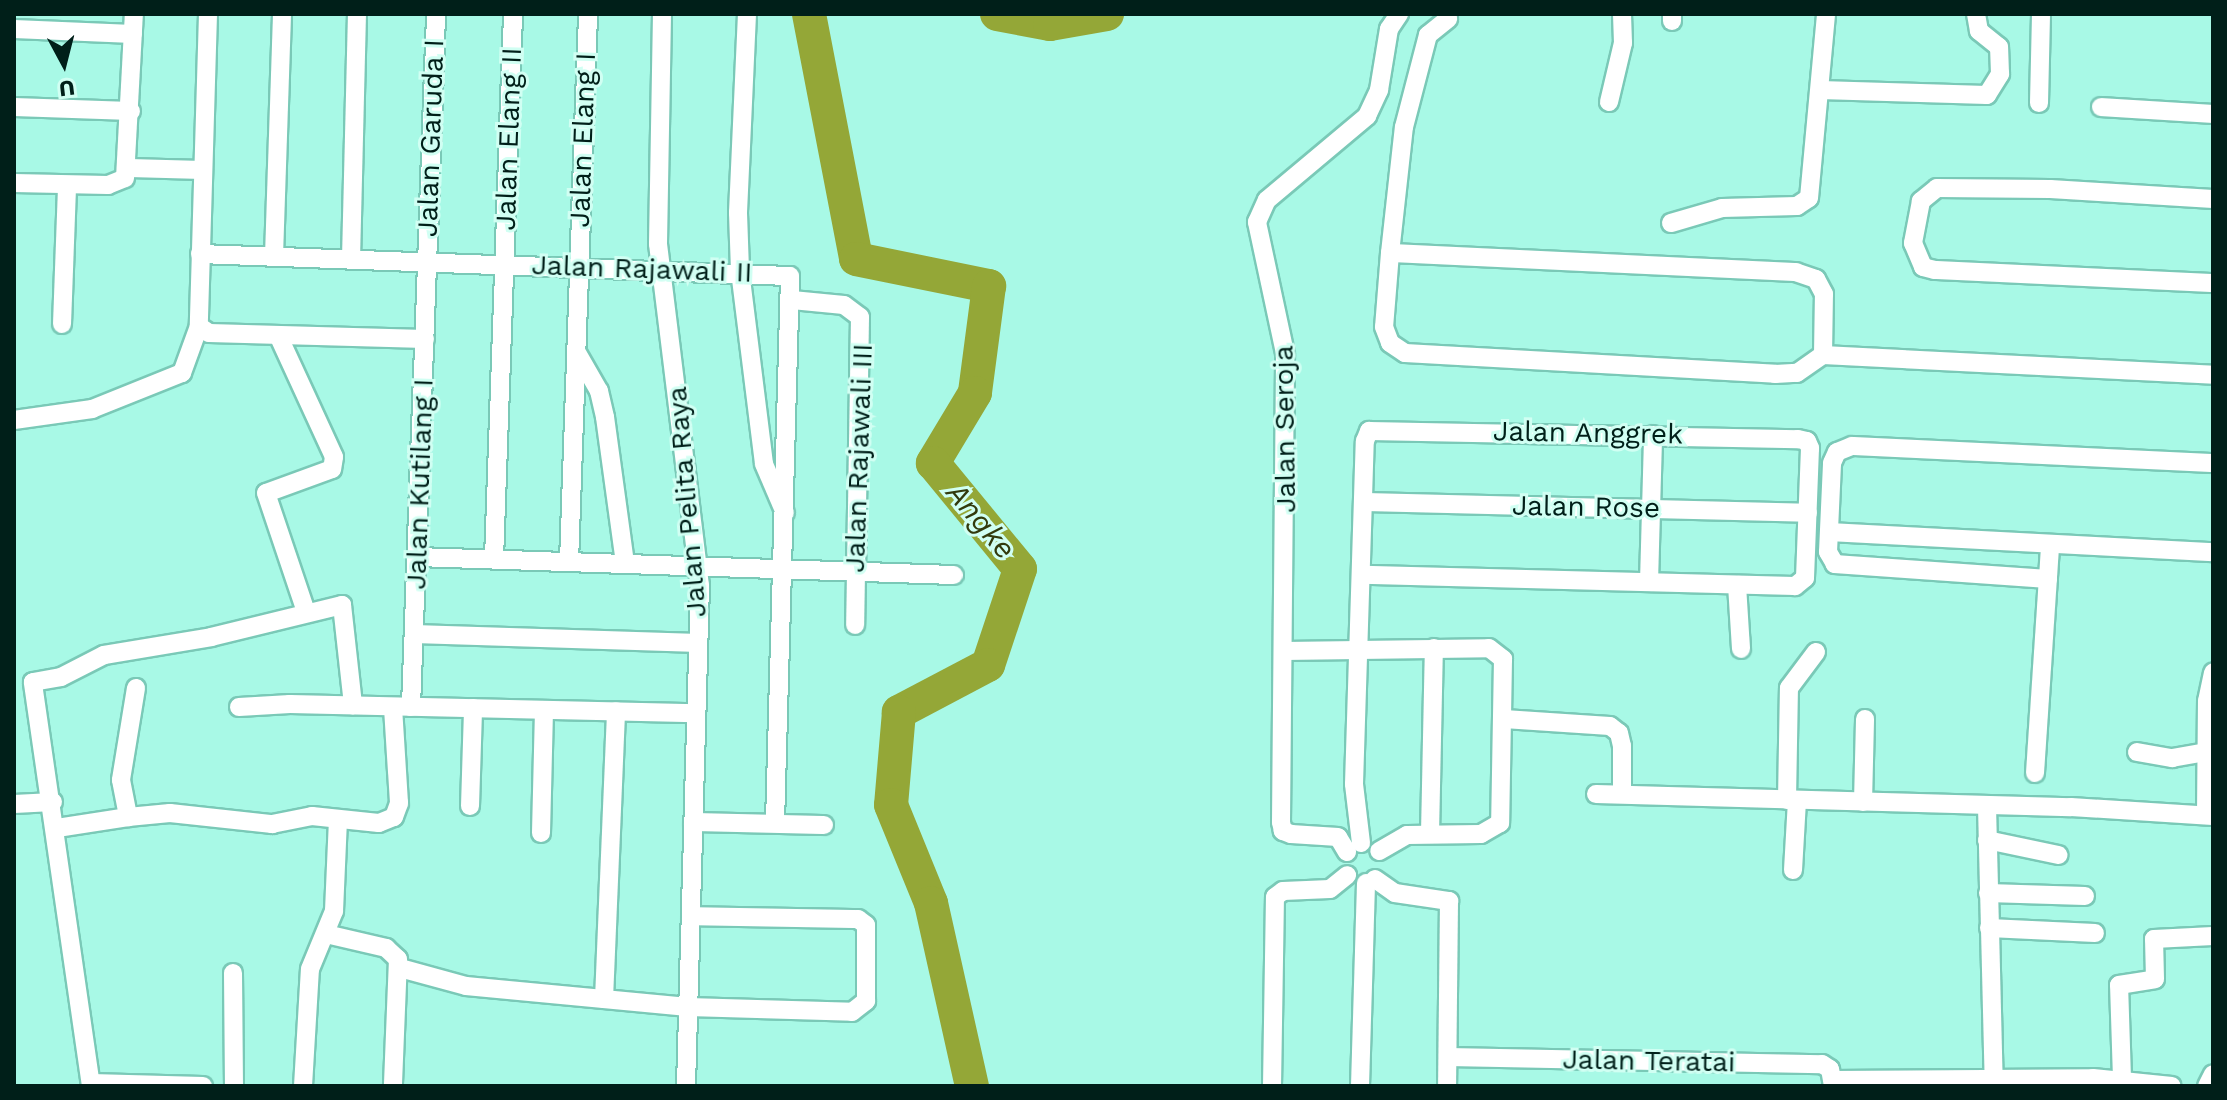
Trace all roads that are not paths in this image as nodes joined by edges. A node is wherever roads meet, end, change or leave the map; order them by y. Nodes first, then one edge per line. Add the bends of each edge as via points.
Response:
1 (134, 14) edge
2 (208, 14) edge
3 (282, 14) edge
4 (357, 14) edge
5 (436, 14) edge
6 (513, 14) edge
7 (588, 14) edge
8 (662, 14) edge
9 (747, 14) edge
10 (1399, 14) edge
11 (1622, 14) edge
12 (1826, 14) edge
13 (1976, 14) edge
14 (2041, 14) edge
15 (1448, 19) dead end
16 (14, 29) edge
17 (133, 34) junction
18 (1820, 90) junction
19 (1609, 102) dead end
20 (2039, 103) dead end
21 (14, 107) edge
22 (2101, 107) dead end
23 (131, 111) junction
24 (2213, 114) edge
25 (129, 168) junction
26 (203, 170) junction
27 (14, 183) edge
28 (67, 185) junction
29 (2213, 199) edge
30 (1671, 223) dead end
31 (1390, 253) junction
32 (200, 254) junction
33 (274, 256) junction
34 (351, 259) junction
35 (427, 261) junction
36 (504, 264) junction
37 (579, 266) junction
38 (661, 269) junction
39 (740, 271) junction
40 (2213, 283) edge
41 (792, 300) junction
42 (62, 324) dead end
43 (199, 326) junction
44 (278, 335) junction
45 (425, 339) junction
46 (576, 351) junction
47 (1823, 355) junction
48 (2213, 375) edge
49 (605, 417) junction
50 (14, 420) edge
51 (574, 420) junction
52 (1653, 435) junction
53 (2213, 463) edge
54 (1364, 502) junction
55 (1652, 509) junction
56 (1808, 513) junction
57 (786, 515) junction
58 (1829, 532) junction
59 (2050, 545) junction
60 (2213, 552) edge
61 (417, 557) junction
62 (494, 559) junction
63 (569, 562) junction
64 (625, 563) junction
65 (698, 566) junction
66 (784, 569) junction
67 (856, 571) junction
68 (954, 575) dead end
69 (1362, 575) junction
70 (2048, 579) junction
71 (1649, 582) junction
72 (1737, 585) junction
73 (306, 612) junction
74 (855, 625) dead end
75 (415, 634) junction
76 (698, 643) junction
77 (1434, 648) junction
78 (1741, 649) dead end
79 (1284, 651) junction
80 (1360, 651) junction
81 (1816, 652) dead end
82 (2213, 673) edge
83 (136, 688) dead end
84 (353, 705) junction
85 (239, 707) dead end
86 (402, 707) junction
87 (473, 708) junction
88 (544, 710) junction
89 (616, 711) junction
90 (696, 713) junction
91 (1504, 719) junction
92 (1865, 719) dead end
93 (2137, 752) dead end
94 (2207, 752) junction
95 (2035, 773) dead end
96 (1596, 794) dead end
97 (1622, 794) junction
98 (1792, 800) junction
99 (53, 802) junction
100 (1863, 802) junction
101 (14, 804) edge
102 (470, 806) dead end
103 (1987, 806) junction
104 (2209, 816) edge
105 (128, 817) junction
106 (338, 819) junction
107 (693, 822) junction
108 (775, 823) junction
109 (824, 825) dead end
110 (57, 828) junction
111 (541, 833) dead end
112 (1430, 834) junction
113 (1987, 840) junction
114 (1354, 848) junction
115 (1379, 851) junction
116 (2058, 855) dead end
117 (1793, 870) dead end
118 (1347, 875) junction
119 (1370, 881) junction
120 (1988, 893) junction
121 (2085, 896) dead end
122 (691, 916) junction
123 (1989, 928) junction
124 (2095, 933) dead end
125 (326, 934) junction
126 (2213, 936) edge
127 (400, 968) junction
128 (233, 973) dead end
129 (604, 999) junction
130 (688, 1007) junction
131 (1448, 1057) junction
132 (2213, 1074) edge
133 (2122, 1079) junction
134 (1833, 1083) edge
135 (1995, 1083) edge
136 (91, 1085) edge
137 (203, 1086) edge
138 (234, 1086) edge
139 (303, 1086) edge
140 (393, 1086) edge
141 (686, 1086) edge
142 (1272, 1086) edge
143 (1360, 1086) edge
144 (1447, 1086) edge
145 (2172, 1086) edge
146 (2207, 1086) edge

1 - 17 street
2 - 26 street
3 - 33 street
4 - 34 street
5 - 35 street, Jalan Garuda I
6 - 36 street, Jalan Elang II
7 - 37 street, Jalan Elang I
8 - 38 street, Jalan Pelita Raya via 657,216
9 - 39 street
10 - 79 street, Jalan Seroja via 1389,29 1379,90 1367,116 1267,200 1257,222 1285,353
11 - 19 street via 1623,43
12 - 18 street
13 - 18 street via 1979,31 1999,47 2000,74 1987,95
14 - 20 street
15 - 31 street via 1428,35 1404,127
16 - 17 street
17 - 23 street
18 - 30 street via 1809,198 1804,204 1749,203
21 - 23 street
22 - 24 street
23 - 25 street
25 - 26 street
25 - 28 street via 118,183
26 - 32 street
27 - 28 street
28 - 42 street
29 - 40 street via 1937,188 1921,201 1913,243 1923,267 1935,270
31 - 47 street via 1796,272 1816,279 1824,294
31 - 47 street via 1384,327 1390,343 1405,353 1775,374 1797,373
32 - 33 street, Jalan Rajawali II
32 - 43 street
33 - 34 street, Jalan Rajawali II
34 - 35 street, Jalan Rajawali II
35 - 36 street, Jalan Rajawali II
35 - 45 street, Jalan Kutilang I
36 - 37 street, Jalan Rajawali II
36 - 62 street, Jalan Elang II
37 - 38 street, Jalan Rajawali II
37 - 46 street, Jalan Elang I
38 - 39 street, Jalan Rajawali II
38 - 65 street, Jalan Pelita Raya
39 - 41 street, Jalan Rajawali II via 790,276
39 - 57 street via 764,464
41 - 57 street, Jalan Rajawali II
41 - 67 street, Jalan Rajawali III via 844,305 860,317
43 - 44 street via 209,333
43 - 50 street via 182,373 92,409
44 - 45 street
44 - 73 street via 334,457 332,469 266,493
45 - 61 street, Jalan Kutilang I
46 - 49 street via 599,391
46 - 51 street, Jalan Elang I
47 - 48 street
49 - 51 street
49 - 64 street
51 - 63 street, Jalan Elang I
52 - 54 street, Jalan Anggrek via 1369,431
52 - 55 street
52 - 56 street, Jalan Anggrek via 1807,441
53 - 58 street via 1852,446 1837,452 1832,463
54 - 55 street, Jalan Rose
54 - 69 street
55 - 56 street, Jalan Rose
55 - 71 street
56 - 72 street via 1802,583
57 - 66 street, Jalan Rajawali II
58 - 59 street
58 - 70 street via 1830,559 1842,566
59 - 60 street
59 - 70 street
61 - 62 street
61 - 75 street, Jalan Kutilang I
62 - 63 street
63 - 64 street
64 - 65 street
65 - 66 street
65 - 76 street, Jalan Pelita Raya
66 - 67 street
66 - 108 street, Jalan Rajawali II
67 - 68 street
67 - 74 street, Jalan Rajawali III
69 - 71 street
69 - 80 street
70 - 95 street
71 - 72 street
72 - 78 street
73 - 84 street via 342,605
73 - 99 street via 211,637 104,655 61,677 33,682
75 - 76 street
75 - 86 street, Jalan Kutilang I
76 - 90 street, Jalan Pelita Raya
77 - 80 street
77 - 91 street via 1489,648 1500,655
77 - 112 street
79 - 80 street
79 - 114 street, Jalan Seroja via 1283,831 1338,837
80 - 114 street
81 - 98 street via 1789,688
82 - 94 street
83 - 105 street via 121,780
84 - 85 street
84 - 86 street
86 - 87 street
86 - 106 street, Jalan Kutilang I via 396,814 379,823
87 - 88 street
87 - 102 street
88 - 89 street
88 - 111 street
89 - 90 street
89 - 129 street
90 - 107 street, Jalan Pelita Raya
91 - 97 street via 1610,726 1619,733 1622,746
91 - 112 street via 1500,823 1481,834
92 - 100 street
93 - 94 street via 2172,758
94 - 104 street
96 - 97 street
97 - 98 street
98 - 100 street
98 - 117 street
99 - 101 street
99 - 110 street
100 - 103 street
103 - 104 street
103 - 113 street
105 - 106 street via 170,813 272,824 312,816
105 - 110 street
106 - 125 street via 336,889
107 - 108 street
107 - 122 street, Jalan Pelita Raya
108 - 109 street
110 - 136 street via 63,918
112 - 115 street via 1396,837
113 - 116 street
113 - 120 street
114 - 115 street
114 - 118 street
115 - 119 street via 1382,866
118 - 119 street
118 - 142 street via 1330,889 1283,891 1275,897
119 - 131 street via 1395,893 1449,901
119 - 143 street
120 - 121 street
120 - 123 street
122 - 130 street, Jalan Pelita Raya
122 - 130 street via 858,919 866,925 866,1001 852,1012
123 - 124 street
123 - 135 street
125 - 127 street via 386,948
125 - 139 street via 310,969
126 - 133 street via 2154,939 2155,979 2119,985
127 - 129 street via 466,986
127 - 140 street
128 - 138 street
129 - 130 street
130 - 141 street, Jalan Pelita Raya
131 - 134 street, Jalan Teratai via 1822,1064
131 - 144 street
132 - 146 street
133 - 135 street
133 - 145 street
134 - 135 street
136 - 137 street

